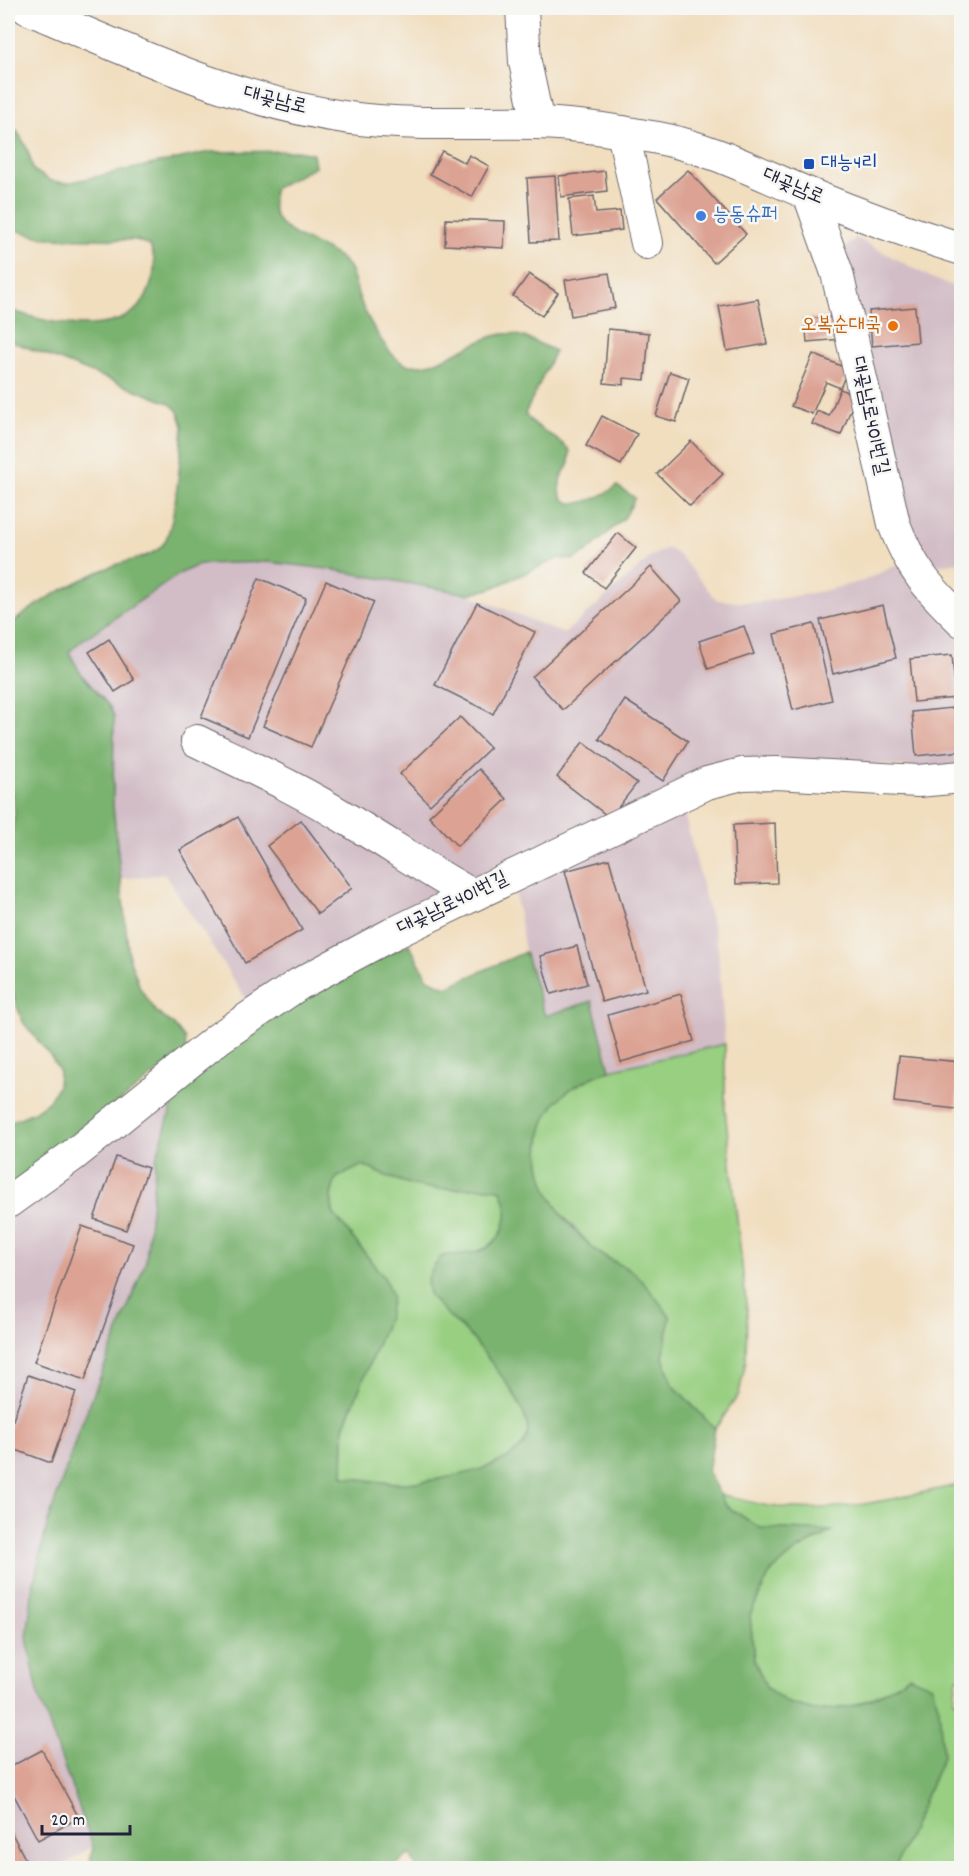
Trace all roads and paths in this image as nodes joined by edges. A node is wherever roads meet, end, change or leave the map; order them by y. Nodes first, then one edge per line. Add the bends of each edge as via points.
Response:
1 (27, 8) edge
2 (522, 8) edge
3 (538, 123) junction
4 (623, 132) junction
5 (809, 194) junction
6 (647, 243) dead end
7 (962, 249) edge
8 (962, 621) edge
9 (197, 741) dead end
10 (962, 777) edge
11 (472, 895) junction
12 (8, 1202) edge

1 - 3 street, 대곶남로 via 196,78 292,107 398,123
2 - 3 street via 525,62
3 - 4 street, 대곶남로
4 - 5 street, 대곶남로 via 702,150
4 - 6 street
5 - 7 street, 대곶남로
5 - 8 street, 대곶남로401번길 via 837,273 894,524 906,556 928,588
9 - 11 street via 287,784
10 - 11 street, 대곶남로401번길 via 918,781 742,774 707,783
11 - 12 street, 대곶남로401번길 via 299,984 219,1038

